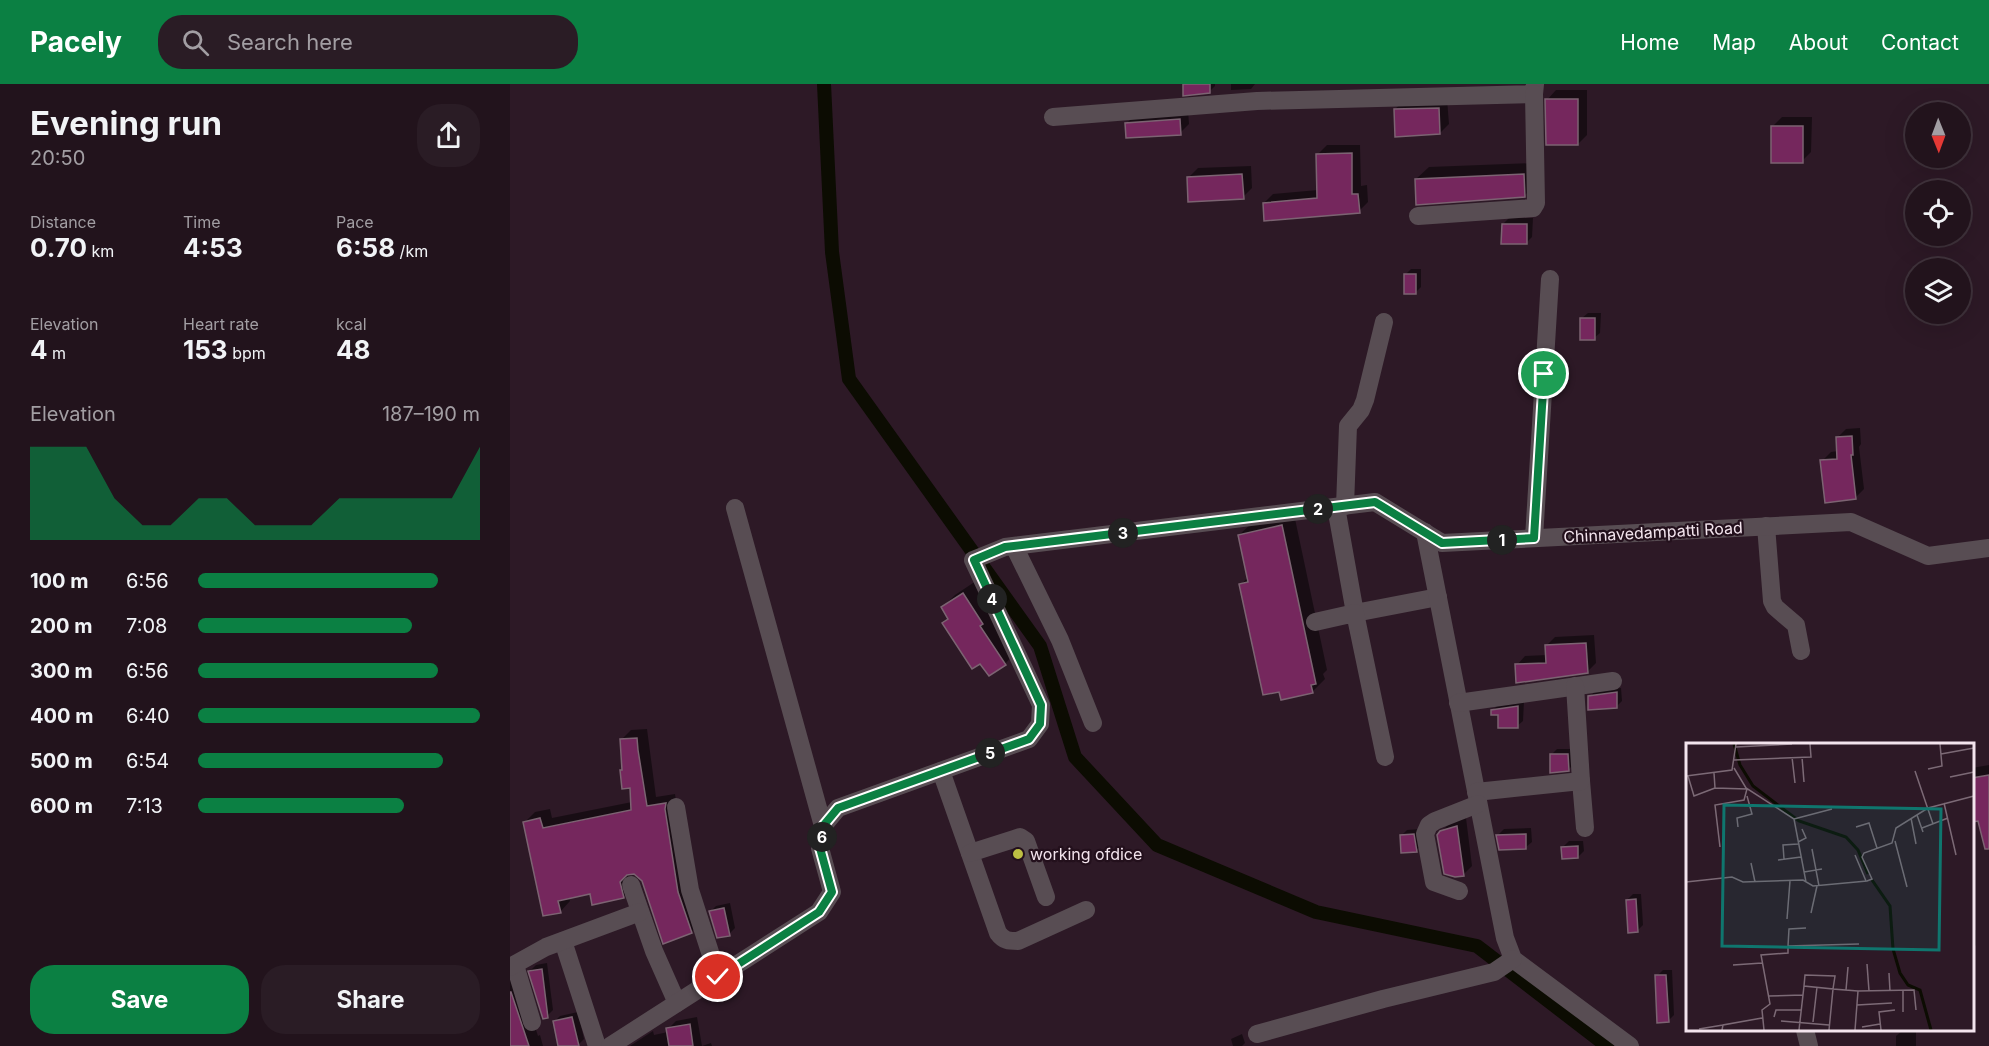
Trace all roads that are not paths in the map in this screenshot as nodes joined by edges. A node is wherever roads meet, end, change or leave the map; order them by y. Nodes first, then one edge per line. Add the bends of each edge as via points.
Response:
1 (1535, 89) edge
2 (1053, 117) dead end
3 (1418, 216) dead end
4 (1550, 279) dead end
5 (1384, 322) dead end
6 (1341, 506) junction
7 (735, 508) dead end
8 (1766, 526) junction
9 (1425, 532) junction
10 (1534, 538) junction
11 (1009, 546) junction
12 (1989, 548) edge
13 (1438, 597) junction
14 (1355, 613) junction
15 (1315, 622) dead end
16 (1801, 651) dead end
17 (1613, 681) dead end
18 (1575, 686) junction
19 (1458, 703) junction
20 (1093, 723) dead end
21 (1385, 758) dead end
22 (941, 771) junction
23 (1581, 781) junction
24 (1477, 798) junction
25 (676, 807) dead end
26 (823, 826) junction
27 (1585, 828) dead end
28 (970, 853) junction
29 (631, 885) dead end
30 (1459, 891) dead end
31 (1046, 897) dead end
32 (1086, 910) dead end
33 (640, 912) junction
34 (562, 941) junction
35 (1513, 959) junction
36 (512, 966) edge
37 (718, 977) junction
38 (677, 1003) junction
39 (532, 1022) dead end
40 (1805, 1031) edge
41 (1257, 1034) dead end
42 (597, 1046) edge
43 (610, 1046) edge
44 (1630, 1046) edge
45 (1809, 1046) edge

1 - 2 street via 1257,101
1 - 3 street via 1533,208
4 - 10 street
5 - 6 street via 1365,400 1348,426
6 - 9 street, Chinnavedampatti Road via 1375,502
6 - 11 street, Chinnavedampatti Road
6 - 14 street
7 - 26 street
8 - 10 street, Chinnavedampatti Road
8 - 12 street, Chinnavedampatti Road via 1851,522 1928,556
8 - 16 street via 1772,601 1796,625
9 - 10 street, Chinnavedampatti Road via 1442,543
9 - 13 street
11 - 20 street via 1060,640
11 - 22 street, Chinnavedampatti Road via 974,560 1041,705 1040,724 1029,739
13 - 14 street
13 - 19 street
14 - 15 street
14 - 21 street
17 - 18 street
18 - 19 street
18 - 23 street
19 - 24 street
22 - 26 street, Chinnavedampatti Road via 838,808
22 - 28 street
23 - 24 street
23 - 27 street
24 - 30 street via 1429,825 1425,834 1434,882
24 - 35 street via 1505,938
25 - 37 street via 690,890
26 - 37 street via 820,848 832,892 819,912
28 - 31 street via 1014,838 1026,840
28 - 32 street via 1002,938 1018,941
29 - 33 street
33 - 34 street
33 - 38 street
34 - 36 street
34 - 42 street
35 - 41 street via 1494,972
35 - 44 street
36 - 39 street
37 - 38 street
38 - 43 street
40 - 45 street

